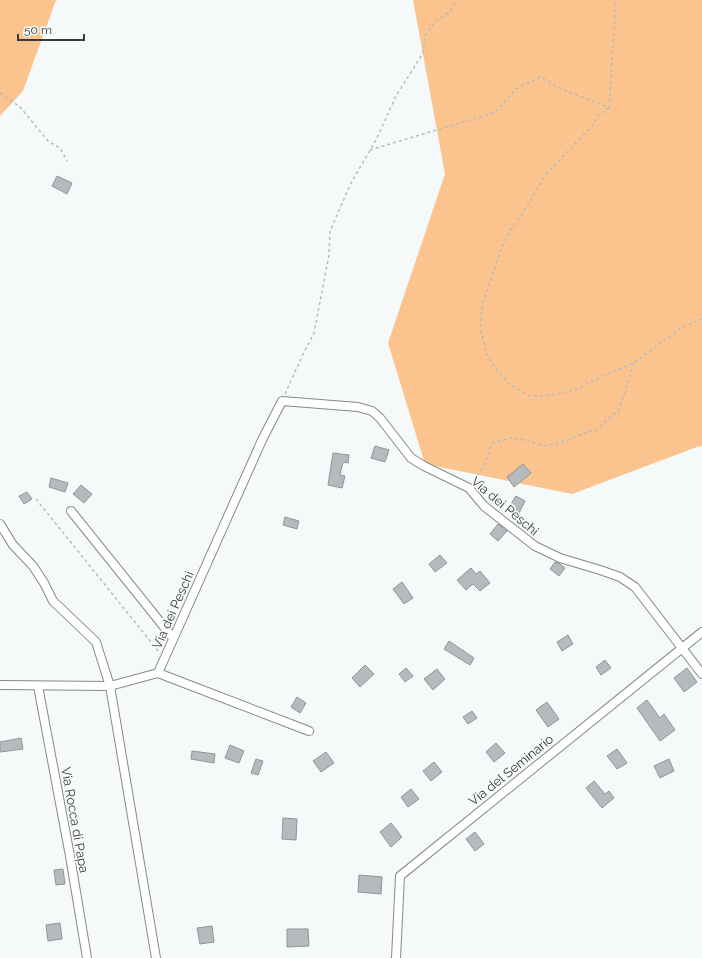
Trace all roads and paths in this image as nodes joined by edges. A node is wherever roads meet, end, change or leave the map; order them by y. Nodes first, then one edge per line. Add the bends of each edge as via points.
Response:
1 (457, 0) edge
2 (616, 0) edge
3 (0, 93) edge
4 (609, 108) junction
5 (370, 150) junction
6 (67, 161) dead end
7 (702, 319) edge
8 (634, 363) junction
9 (282, 401) junction
10 (469, 488) junction
11 (36, 499) dead end
12 (71, 510) dead end
13 (0, 524) edge
14 (702, 632) edge
15 (173, 638) junction
16 (682, 648) junction
17 (164, 659) junction
18 (158, 673) junction
19 (702, 674) edge
20 (0, 685) edge
21 (38, 686) junction
22 (110, 686) junction
23 (309, 731) dead end
24 (87, 958) edge
25 (156, 958) edge
26 (396, 958) edge

1 - 5 path via 449,12 435,22 425,35 423,53 396,96
2 - 4 path
3 - 6 path via 20,107 48,141 60,148
4 - 5 path via 564,90 540,76 516,89 496,112
4 - 8 path via 597,116 594,124 547,173 510,231 483,302 480,327 488,358 509,384 531,396 555,395 579,388
5 - 9 path via 350,183 330,231 329,255 314,333
7 - 8 path via 681,328
8 - 10 path via 619,410 597,430 542,446 510,438 492,444 485,464
9 - 10 street, Via dei Peschi via 358,407 372,411 411,458
9 - 15 street, Via dei Peschi
10 - 16 street, Via dei Peschi via 484,506 534,546 560,558 620,577 635,587
11 - 17 path
12 - 15 street
13 - 22 street via 33,566 53,601 96,642
14 - 16 street, Via del Seminario
15 - 17 street, Via dei Peschi
16 - 19 street, Via dei Peschi
16 - 26 street, Via del Seminario via 400,876
17 - 18 street, Via dei Peschi
18 - 22 street
18 - 23 street
20 - 21 street
21 - 22 street
21 - 24 street, Via Rocca di Papa
22 - 25 street

